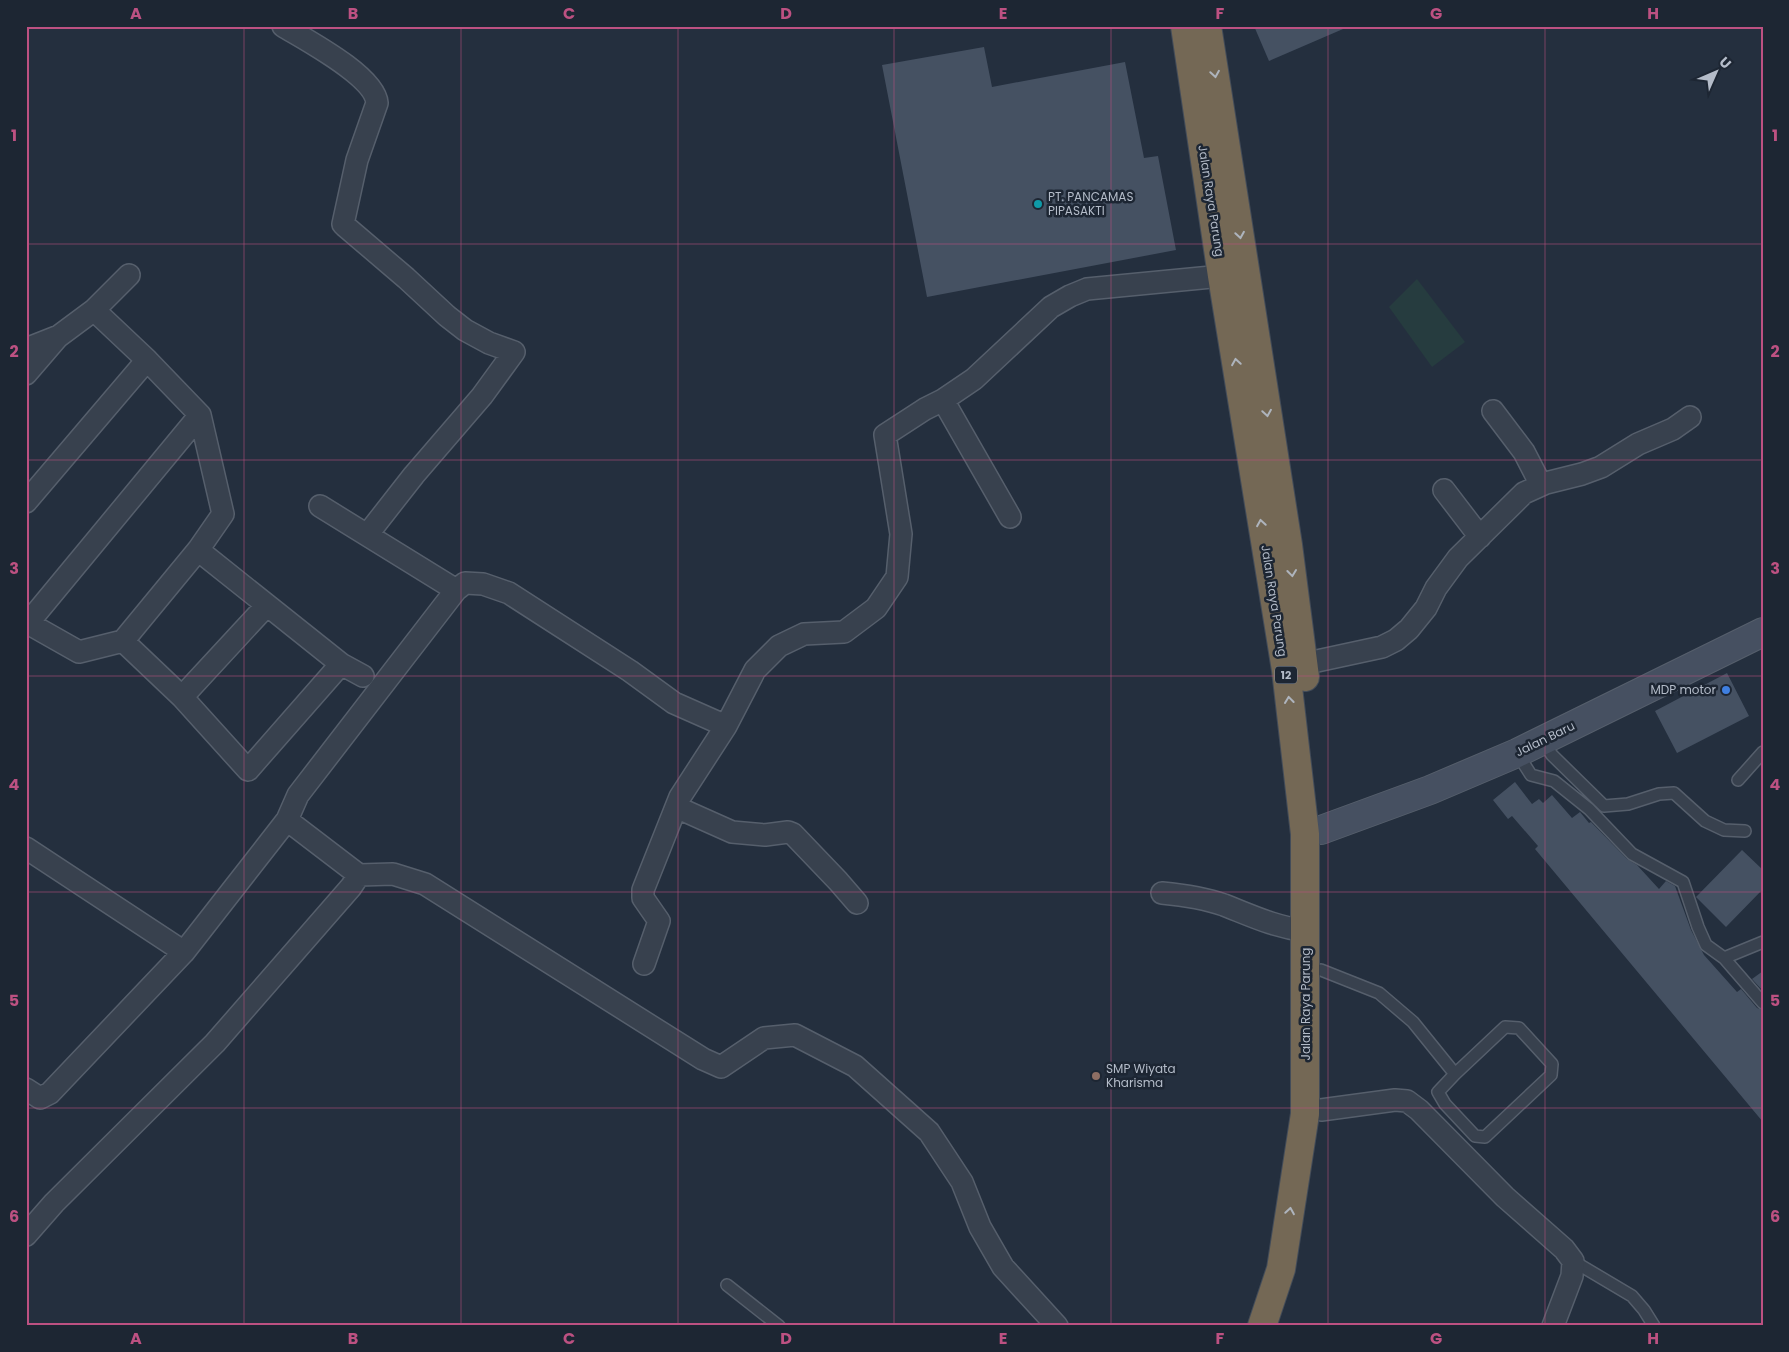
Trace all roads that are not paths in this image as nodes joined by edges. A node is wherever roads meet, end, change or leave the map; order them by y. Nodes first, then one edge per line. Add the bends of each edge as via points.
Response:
1 (283, 26) edge
2 (1185, 26) edge
3 (1207, 26) edge
4 (129, 275) dead end
5 (1222, 276) junction
6 (94, 310) junction
7 (59, 336) junction
8 (26, 348) edge
9 (147, 360) junction
10 (26, 374) edge
11 (943, 400) junction
12 (1493, 411) dead end
13 (200, 415) junction
14 (1690, 417) dead end
15 (1542, 485) junction
16 (1444, 490) dead end
17 (26, 502) edge
18 (320, 506) dead end
19 (1010, 517) dead end
20 (367, 535) junction
21 (1480, 537) junction
22 (198, 550) junction
23 (456, 590) junction
24 (267, 605) junction
25 (27, 623) edge
26 (1763, 632) edge
27 (123, 641) junction
28 (341, 664) junction
29 (1303, 664) junction
30 (363, 676) dead end
31 (182, 697) junction
32 (726, 726) junction
33 (1542, 740) junction
34 (1763, 752) edge
35 (1517, 753) junction
36 (1738, 780) dead end
37 (676, 807) junction
38 (287, 820) junction
39 (1321, 830) junction
40 (1744, 831) dead end
41 (26, 848) edge
42 (360, 875) junction
43 (1162, 893) dead end
44 (856, 903) dead end
45 (1306, 931) junction
46 (1763, 942) edge
47 (184, 952) junction
48 (1724, 958) junction
49 (644, 964) dead end
50 (1321, 970) junction
51 (1763, 1003) edge
52 (1454, 1074) junction
53 (26, 1089) edge
54 (1322, 1110) junction
55 (26, 1235) edge
56 (1573, 1261) junction
57 (727, 1285) dead end
58 (779, 1326) edge
59 (1057, 1326) edge
60 (1262, 1326) edge
61 (1280, 1326) edge
62 (1553, 1326) edge
63 (1654, 1326) edge

1 - 20 street via 349,67 376,96 377,103 357,160 343,224 465,330 514,352 482,396
2 - 5 highway, Jalan Raya Parung / 12
3 -> 29 highway, Jalan Raya Parung / 12 via 1288,545
4 - 6 street
5 - 11 street via 1088,288 1070,296 1051,307 974,379
45 -> 5 highway, Jalan Raya Parung / 12 via 1306,834 1286,670
6 - 7 street
6 - 9 street
7 - 8 street
7 - 10 street
9 - 13 street
9 - 17 street
11 - 19 street
11 - 32 street via 885,435 901,534 897,577 876,608 844,632 804,634 779,646 755,670
12 - 15 street via 1524,452
13 - 22 street via 223,514
13 - 25 street
14 - 15 street via 1601,467
15 - 21 street via 1524,493
16 - 21 street
18 - 20 street
20 - 23 street
21 - 29 street via 1458,558 1426,608 1396,640 1382,647
22 - 24 street
22 - 27 street
23 - 32 street via 464,583 474,583 509,593 674,703
23 - 38 street via 298,795
24 - 28 street
24 - 31 street
25 - 27 street via 80,652
26 - 33 main road, Jalan Baru
27 - 31 street
28 - 30 street
28 - 31 street via 248,770
29 - 39 highway, Jalan Raya Parung / 12
32 - 37 street
33 - 35 main road, Jalan Baru
33 - 40 lane via 1552,755 1604,806 1674,793 1705,820 1724,830
34 - 36 lane
35 - 39 main road, Jalan Baru via 1430,790
35 - 48 lane via 1531,775 1554,781 1589,809 1632,854 1682,882 1706,945
37 - 44 street via 732,832 793,834
37 - 49 street via 643,890 643,898 659,921
38 - 42 street
38 - 47 street
39 - 50 highway, Jalan Raya Parung / 12
41 - 47 street
42 - 55 street via 215,1043
42 - 59 street via 393,874 425,884 695,1054 721,1067 764,1038 795,1035 855,1066 929,1132 962,1182 980,1227 1004,1267
43 - 45 street via 1201,899 1268,923
60 -> 45 highway, Jalan Raya Parung / 12 via 1280,1269 1305,1114
46 - 48 lane
47 - 53 street via 50,1093 40,1098
48 - 51 lane
50 - 52 lane via 1379,993 1413,1022
50 - 54 highway, Jalan Raya Parung / 12
52 - 52 lane via 1438,1092 1475,1136 1485,1137 1551,1075 1552,1064 1519,1028 1505,1027
54 - 56 street via 1407,1101
54 - 61 highway, Jalan Raya Parung / 12 via 1295,1282
56 - 62 street via 1572,1276
56 - 63 lane via 1632,1296
57 - 58 lane

